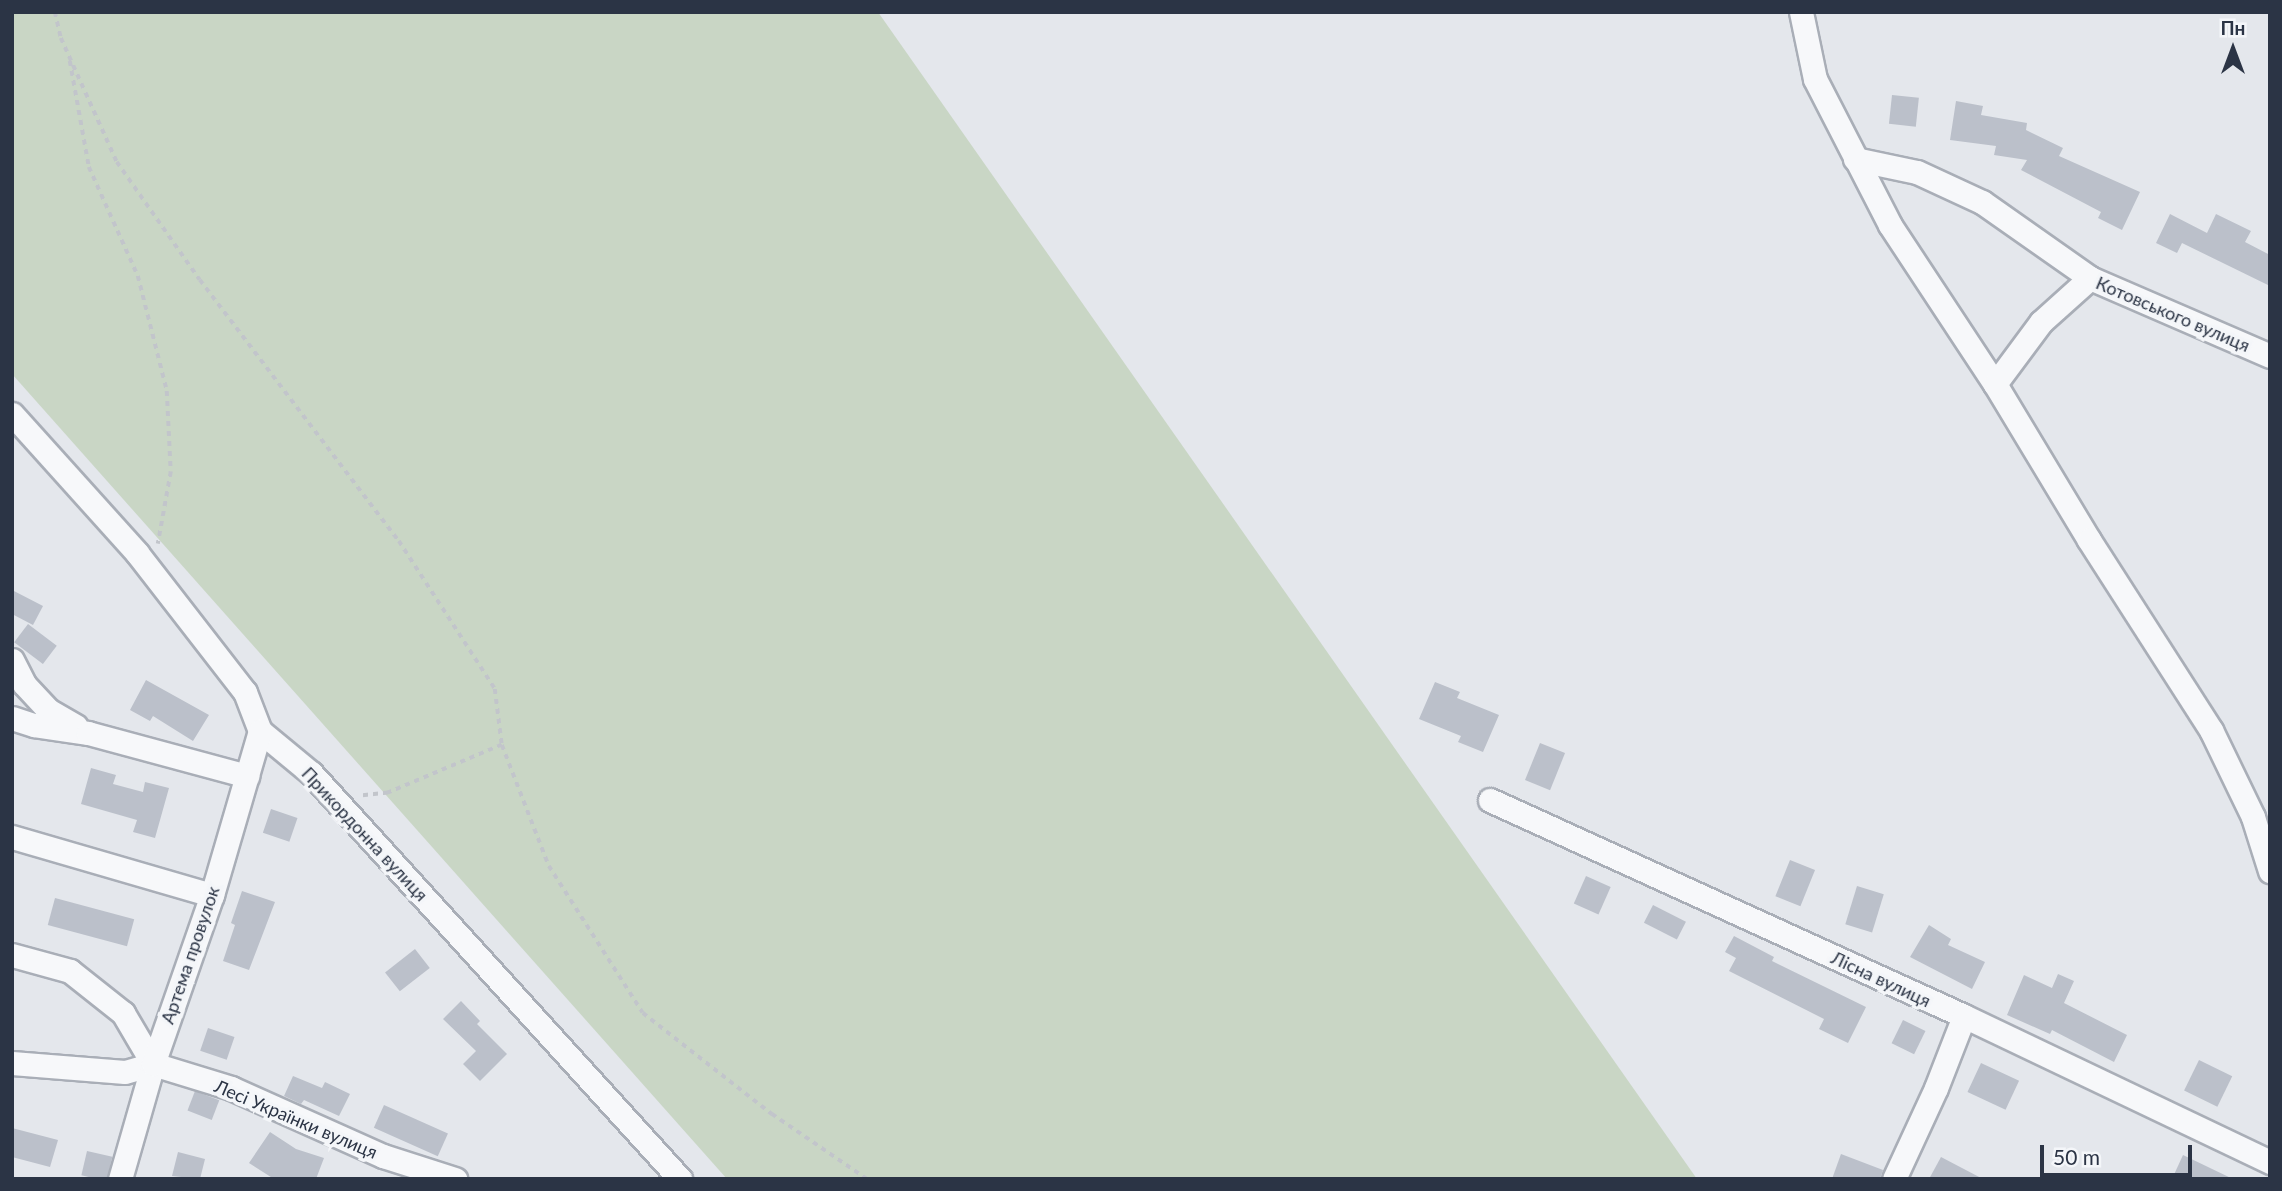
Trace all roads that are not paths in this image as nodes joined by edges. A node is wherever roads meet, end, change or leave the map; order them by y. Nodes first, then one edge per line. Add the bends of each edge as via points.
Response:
1 (1801, 12) edge
2 (1855, 159) junction
3 (2090, 278) junction
4 (2270, 356) edge
5 (1995, 384) junction
6 (12, 414) edge
7 (12, 660) edge
8 (12, 718) edge
9 (260, 731) junction
10 (88, 733) junction
11 (247, 776) junction
12 (1490, 800) dead end
13 (12, 837) edge
14 (2270, 870) edge
15 (212, 895) junction
16 (12, 955) edge
17 (1964, 1016) junction
18 (12, 1063) edge
19 (153, 1064) junction
20 (2270, 1162) edge
21 (120, 1179) edge
22 (455, 1179) edge
23 (680, 1179) edge
24 (1894, 1179) edge

1 - 2 street via 1815,79
2 - 3 street, Котовського вулиця via 1917,172 1982,202
2 - 5 street via 1890,225
3 - 4 street, Котовського вулиця
3 - 5 street via 2041,322
5 - 14 street via 2211,730 2253,817
6 - 9 street, Прикордонна вулиця via 137,553 245,692
7 - 10 street via 24,684 47,710
8 - 10 street
9 - 11 street, Артема провулок
9 - 23 street, Прикордонна вулиця via 311,773
10 - 11 street
11 - 15 street, Артема провулок
12 - 17 street, Лісна вулиця
13 - 15 street
15 - 19 street, Артема провулок
16 - 19 street via 70,971 122,1013
17 - 20 street, Лісна вулиця
17 - 24 street
18 - 19 street, Лесі Українки вулиця via 125,1072
19 - 21 street, Артема провулок
19 - 22 street, Лесі Українки вулиця via 231,1088 383,1156

